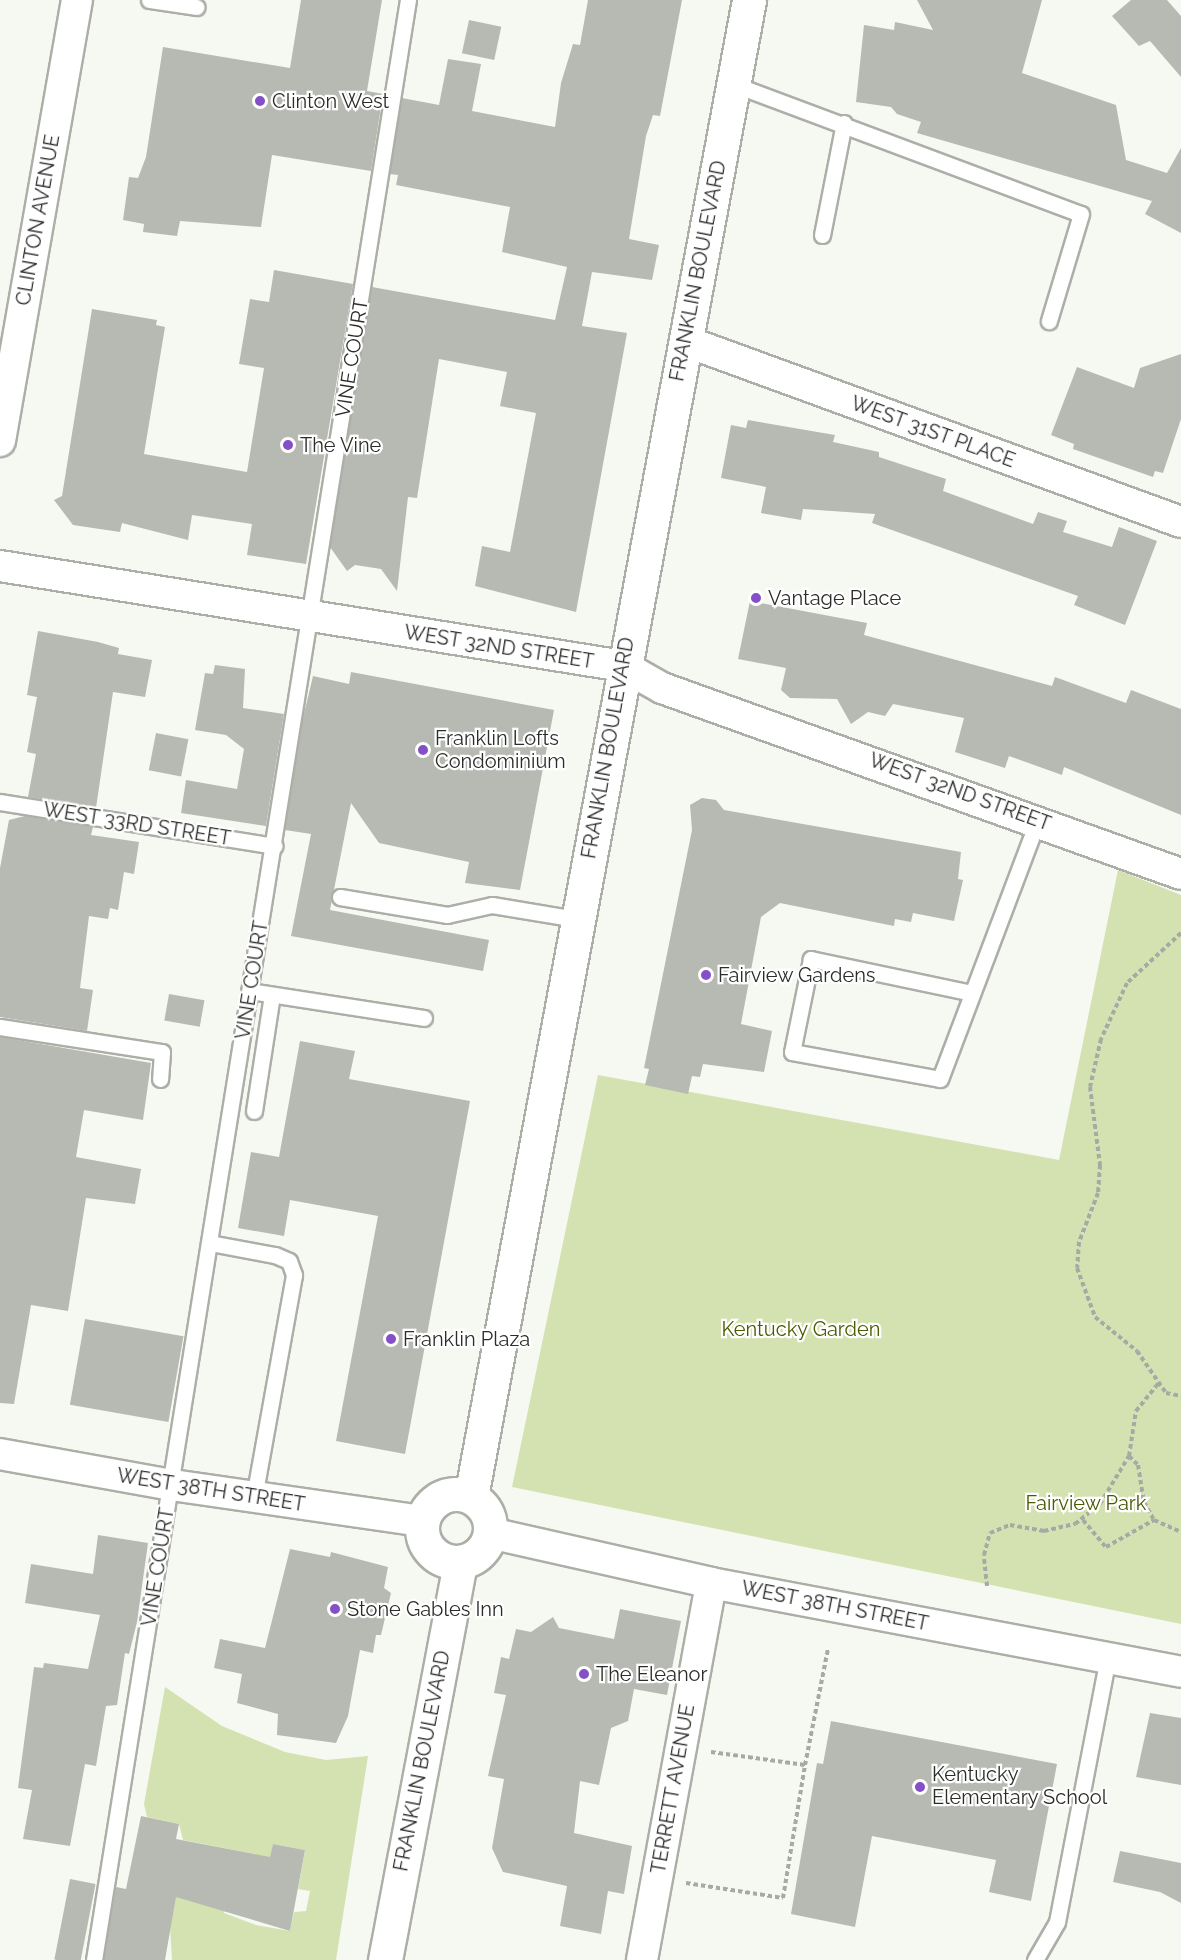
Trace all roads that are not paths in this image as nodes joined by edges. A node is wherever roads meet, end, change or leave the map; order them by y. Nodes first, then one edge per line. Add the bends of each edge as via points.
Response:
1 (77, 0) edge
2 (149, 0) edge
3 (408, 0) edge
4 (749, 0) edge
5 (196, 7) dead end
6 (733, 84) junction
7 (844, 123) junction
8 (822, 235) dead end
9 (1049, 321) dead end
10 (685, 341) junction
11 (0, 441) edge
12 (1181, 522) edge
13 (0, 566) edge
14 (311, 617) junction
15 (623, 666) junction
16 (0, 802) edge
17 (1038, 819) junction
18 (274, 846) junction
19 (1181, 874) edge
20 (340, 897) dead end
21 (577, 919) junction
22 (250, 991) junction
23 (972, 993) junction
24 (272, 995) junction
25 (424, 1018) dead end
26 (0, 1027) edge
27 (160, 1079) dead end
28 (255, 1111) dead end
29 (210, 1243) junction
30 (0, 1454) edge
31 (172, 1485) junction
32 (254, 1497) junction
33 (471, 1497) junction
34 (423, 1521) junction
35 (490, 1533) junction
36 (460, 1562) junction
37 (711, 1583) junction
38 (1108, 1658) junction
39 (1181, 1672) edge
40 (94, 1960) edge
41 (385, 1960) edge
42 (642, 1960) edge
43 (1035, 1960) edge

1 - 11 street, CLINTON AVENUE
2 - 5 lane
3 - 14 lane, VINE COURT
4 - 6 street, FRANKLIN BOULEVARD
6 - 7 lane
6 - 10 street, FRANKLIN BOULEVARD
7 - 8 lane
7 - 9 lane via 1081,214
10 - 12 street, WEST 31ST PLACE
10 - 15 street, FRANKLIN BOULEVARD
13 - 14 street, WEST 32ND STREET
14 - 15 street, WEST 32ND STREET
14 - 18 lane, VINE COURT
15 - 17 street, WEST 32ND STREET via 662,688
15 - 21 street, FRANKLIN BOULEVARD
16 - 18 lane, WEST 33RD STREET
17 - 19 street, WEST 32ND STREET
17 - 23 lane
18 - 22 lane, VINE COURT
20 - 21 lane via 447,915 492,904
21 - 33 street, FRANKLIN BOULEVARD
22 - 24 lane
22 - 29 lane, VINE COURT
23 - 23 lane via 940,1079 792,1052 811,959
24 - 25 lane
24 - 28 lane
26 - 27 lane via 162,1052
29 - 31 lane, VINE COURT
29 - 32 lane via 289,1261 294,1275
30 - 31 street, WEST 38TH STREET
31 - 32 street, WEST 38TH STREET
31 - 40 lane, VINE COURT
32 - 34 street, WEST 38TH STREET
33 - 34 street via 439,1499
33 - 35 street via 488,1515
34 - 36 street via 430,1551
35 - 36 street via 479,1554
35 - 37 street, WEST 38TH STREET
36 - 41 street, FRANKLIN BOULEVARD
37 - 38 street, WEST 38TH STREET
37 - 42 street, TERRETT AVENUE
38 - 39 street, WEST 38TH STREET
38 - 43 lane via 1057,1922

